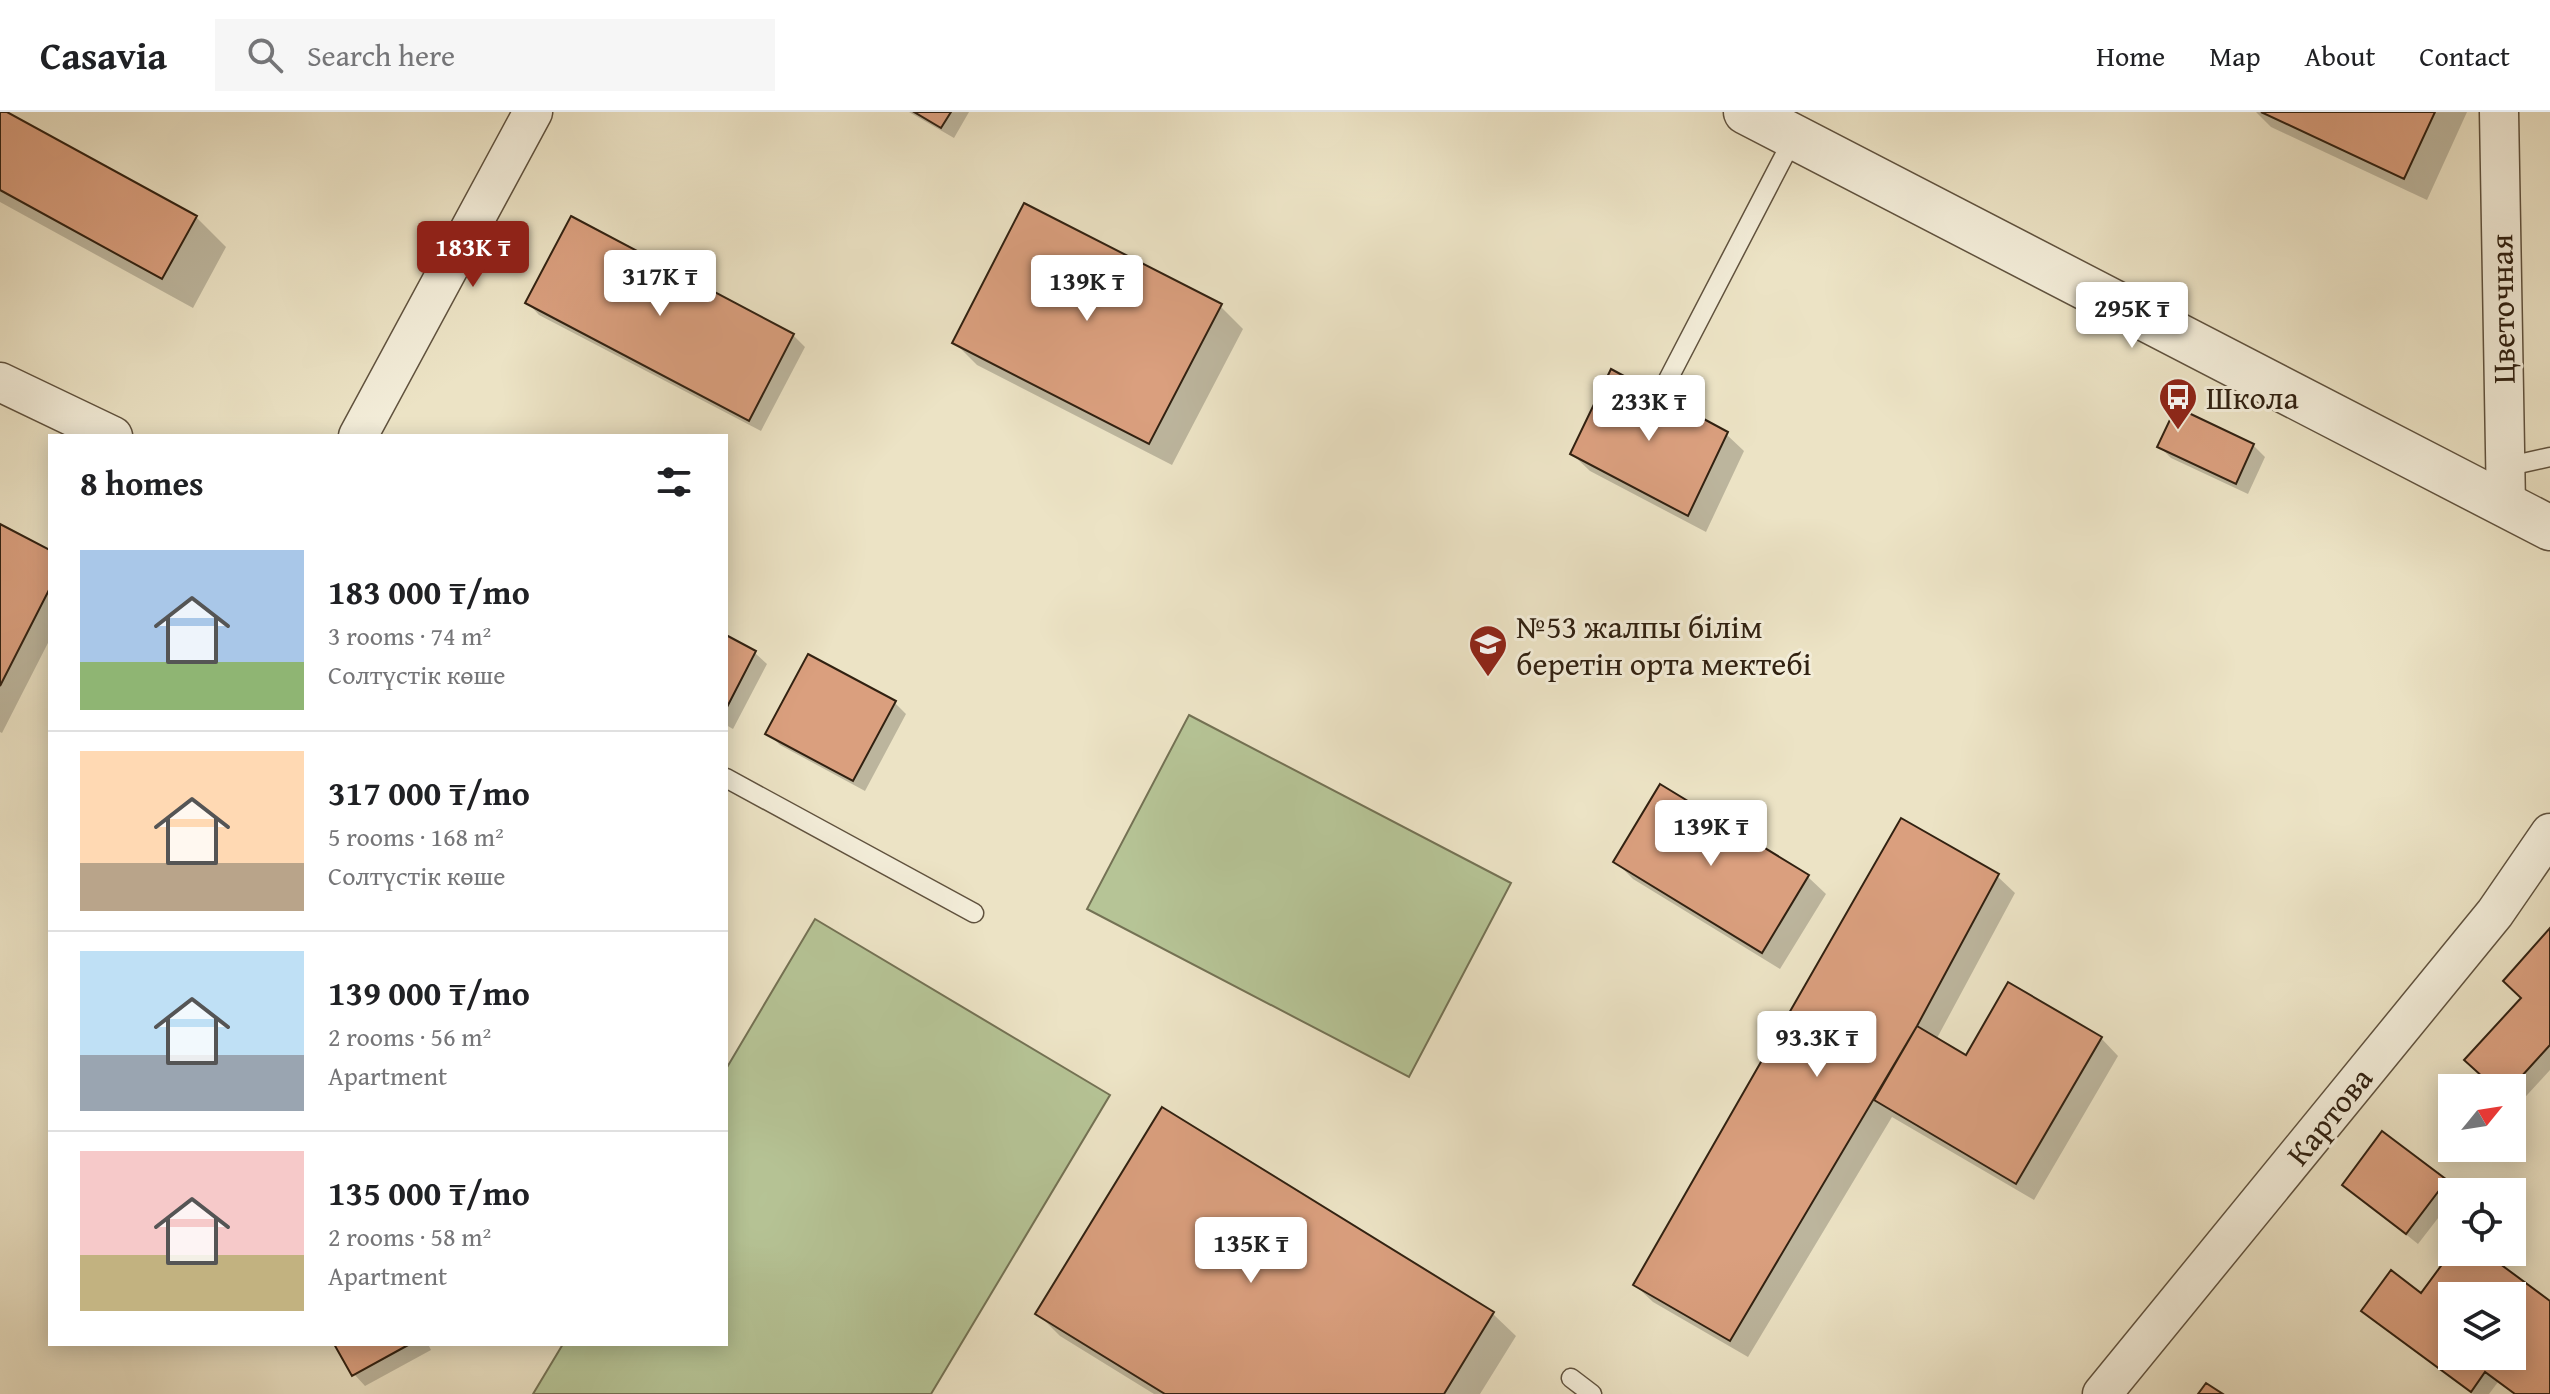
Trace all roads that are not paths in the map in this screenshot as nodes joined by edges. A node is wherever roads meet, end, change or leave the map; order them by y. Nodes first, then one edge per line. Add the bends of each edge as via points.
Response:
1 (533, 112) edge
2 (1746, 112) edge
3 (2499, 112) edge
4 (1794, 137) junction
5 (0, 382) edge
6 (1660, 395) dead end
7 (109, 434) edge
8 (359, 434) edge
9 (2550, 457) edge
10 (2505, 486) junction
11 (2550, 528) edge
12 (728, 779) edge
13 (2550, 833) edge
14 (974, 913) dead end
15 (1571, 1378) dead end
16 (1592, 1394) edge
17 (2102, 1394) edge

1 - 8 street
2 - 4 street
3 - 10 street, Цветочная
4 - 6 lane
4 - 10 street
5 - 7 street
9 - 10 lane
10 - 11 street
12 - 14 lane
13 - 17 street, Картова via 2495,913
15 - 16 lane

